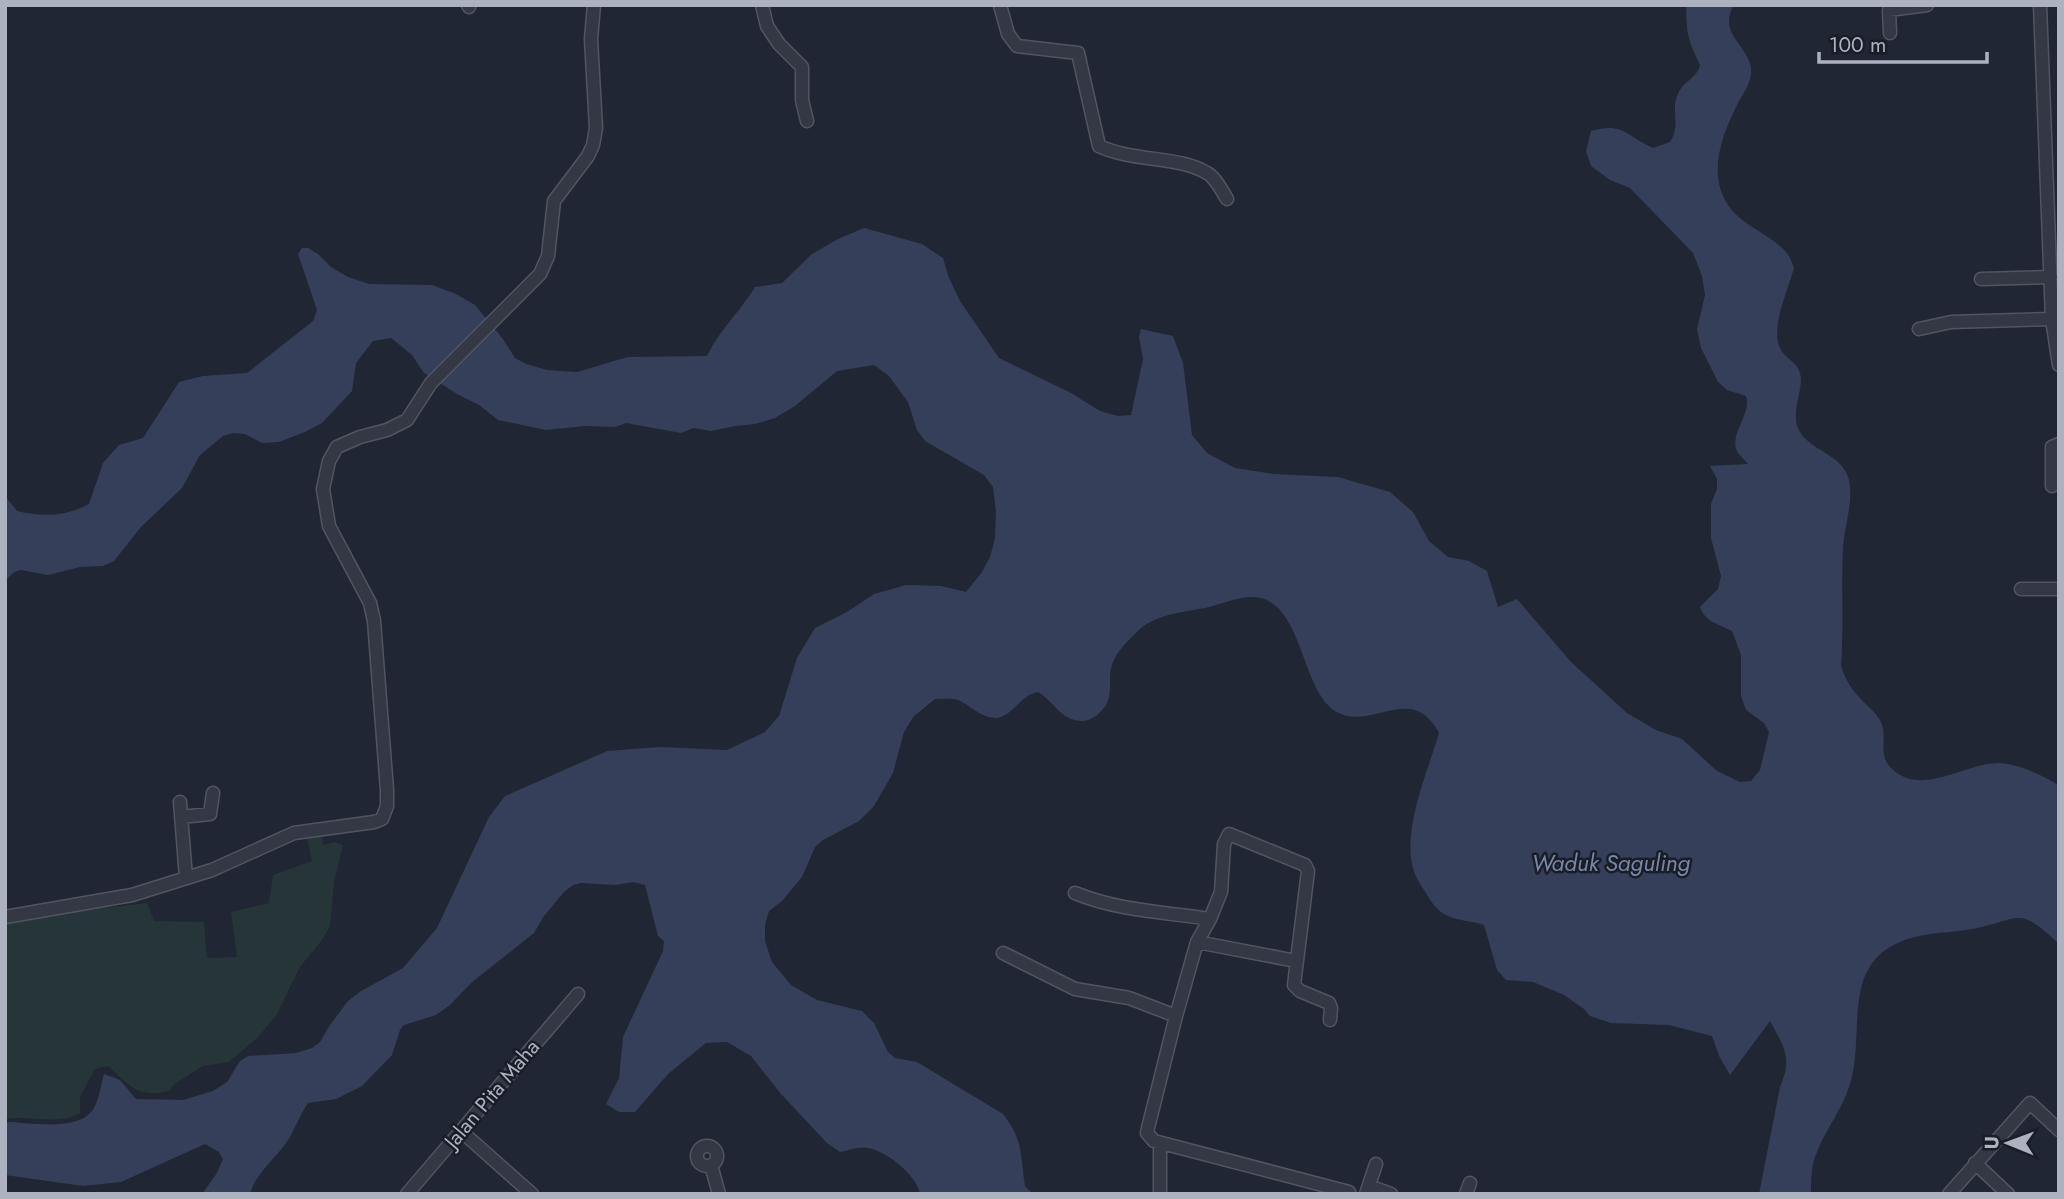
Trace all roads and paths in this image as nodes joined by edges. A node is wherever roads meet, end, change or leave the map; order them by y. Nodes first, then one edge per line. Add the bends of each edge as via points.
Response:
1 (594, 5) edge
2 (762, 5) edge
3 (1000, 5) edge
4 (1927, 5) edge
5 (2040, 5) edge
6 (1891, 33) dead end
7 (807, 121) dead end
8 (1227, 199) dead end
9 (2051, 277) junction
10 (1981, 279) dead end
11 (2052, 319) junction
12 (1919, 329) dead end
13 (2059, 365) edge
14 (2059, 444) edge
15 (2052, 486) dead end
16 (2021, 589) dead end
17 (2059, 589) edge
18 (213, 793) dead end
19 (180, 802) dead end
20 (181, 817) junction
21 (186, 878) junction
22 (1075, 894) dead end
23 (5, 917) edge
24 (1210, 919) junction
25 (1197, 942) junction
26 (1003, 953) dead end
27 (1296, 961) junction
28 (578, 994) dead end
29 (1176, 1016) junction
30 (1329, 1020) dead end
31 (2059, 1130) edge
32 (460, 1131) junction
33 (1160, 1143) junction
34 (1975, 1163) junction
35 (1376, 1164) dead end
36 (711, 1165) dead end
37 (1368, 1190) edge
38 (531, 1193) edge
39 (1351, 1193) edge
40 (407, 1194) edge
41 (719, 1194) edge
42 (1160, 1194) edge
43 (1391, 1194) edge
44 (1949, 1194) edge
45 (2008, 1194) edge

1 - 21 street via 593,145 554,201 548,257 536,280 431,383 407,420 337,447 324,477 329,526 370,603 374,621 385,813 374,822 294,833
2 - 7 street via 767,26 802,67
3 - 8 street via 1008,34 1017,46 1078,53 1099,146 1210,173
4 - 6 street via 1889,10
5 - 9 street
9 - 10 street
9 - 11 street
11 - 12 street via 1951,322
11 - 13 street
14 - 15 street via 2052,447
16 - 17 street
18 - 20 street via 211,814
19 - 20 street
20 - 21 street
21 - 23 street via 132,895
22 - 24 street via 1140,911
24 - 25 street
24 - 27 street via 1221,892 1228,834 1296,860 1308,871
25 - 27 street
25 - 29 street
26 - 29 street via 1075,989 1129,998
27 - 30 street via 1296,988 1329,1003
28 - 32 street, Jalan Pita Maha
29 - 33 street via 1148,1128 1149,1136
31 - 34 street via 2030,1103
32 - 38 street
32 - 40 street, Jalan Pita Maha
33 - 39 street
33 - 42 street
34 - 44 street
34 - 45 street
35 - 37 street
36 - 41 street
37 - 43 street

